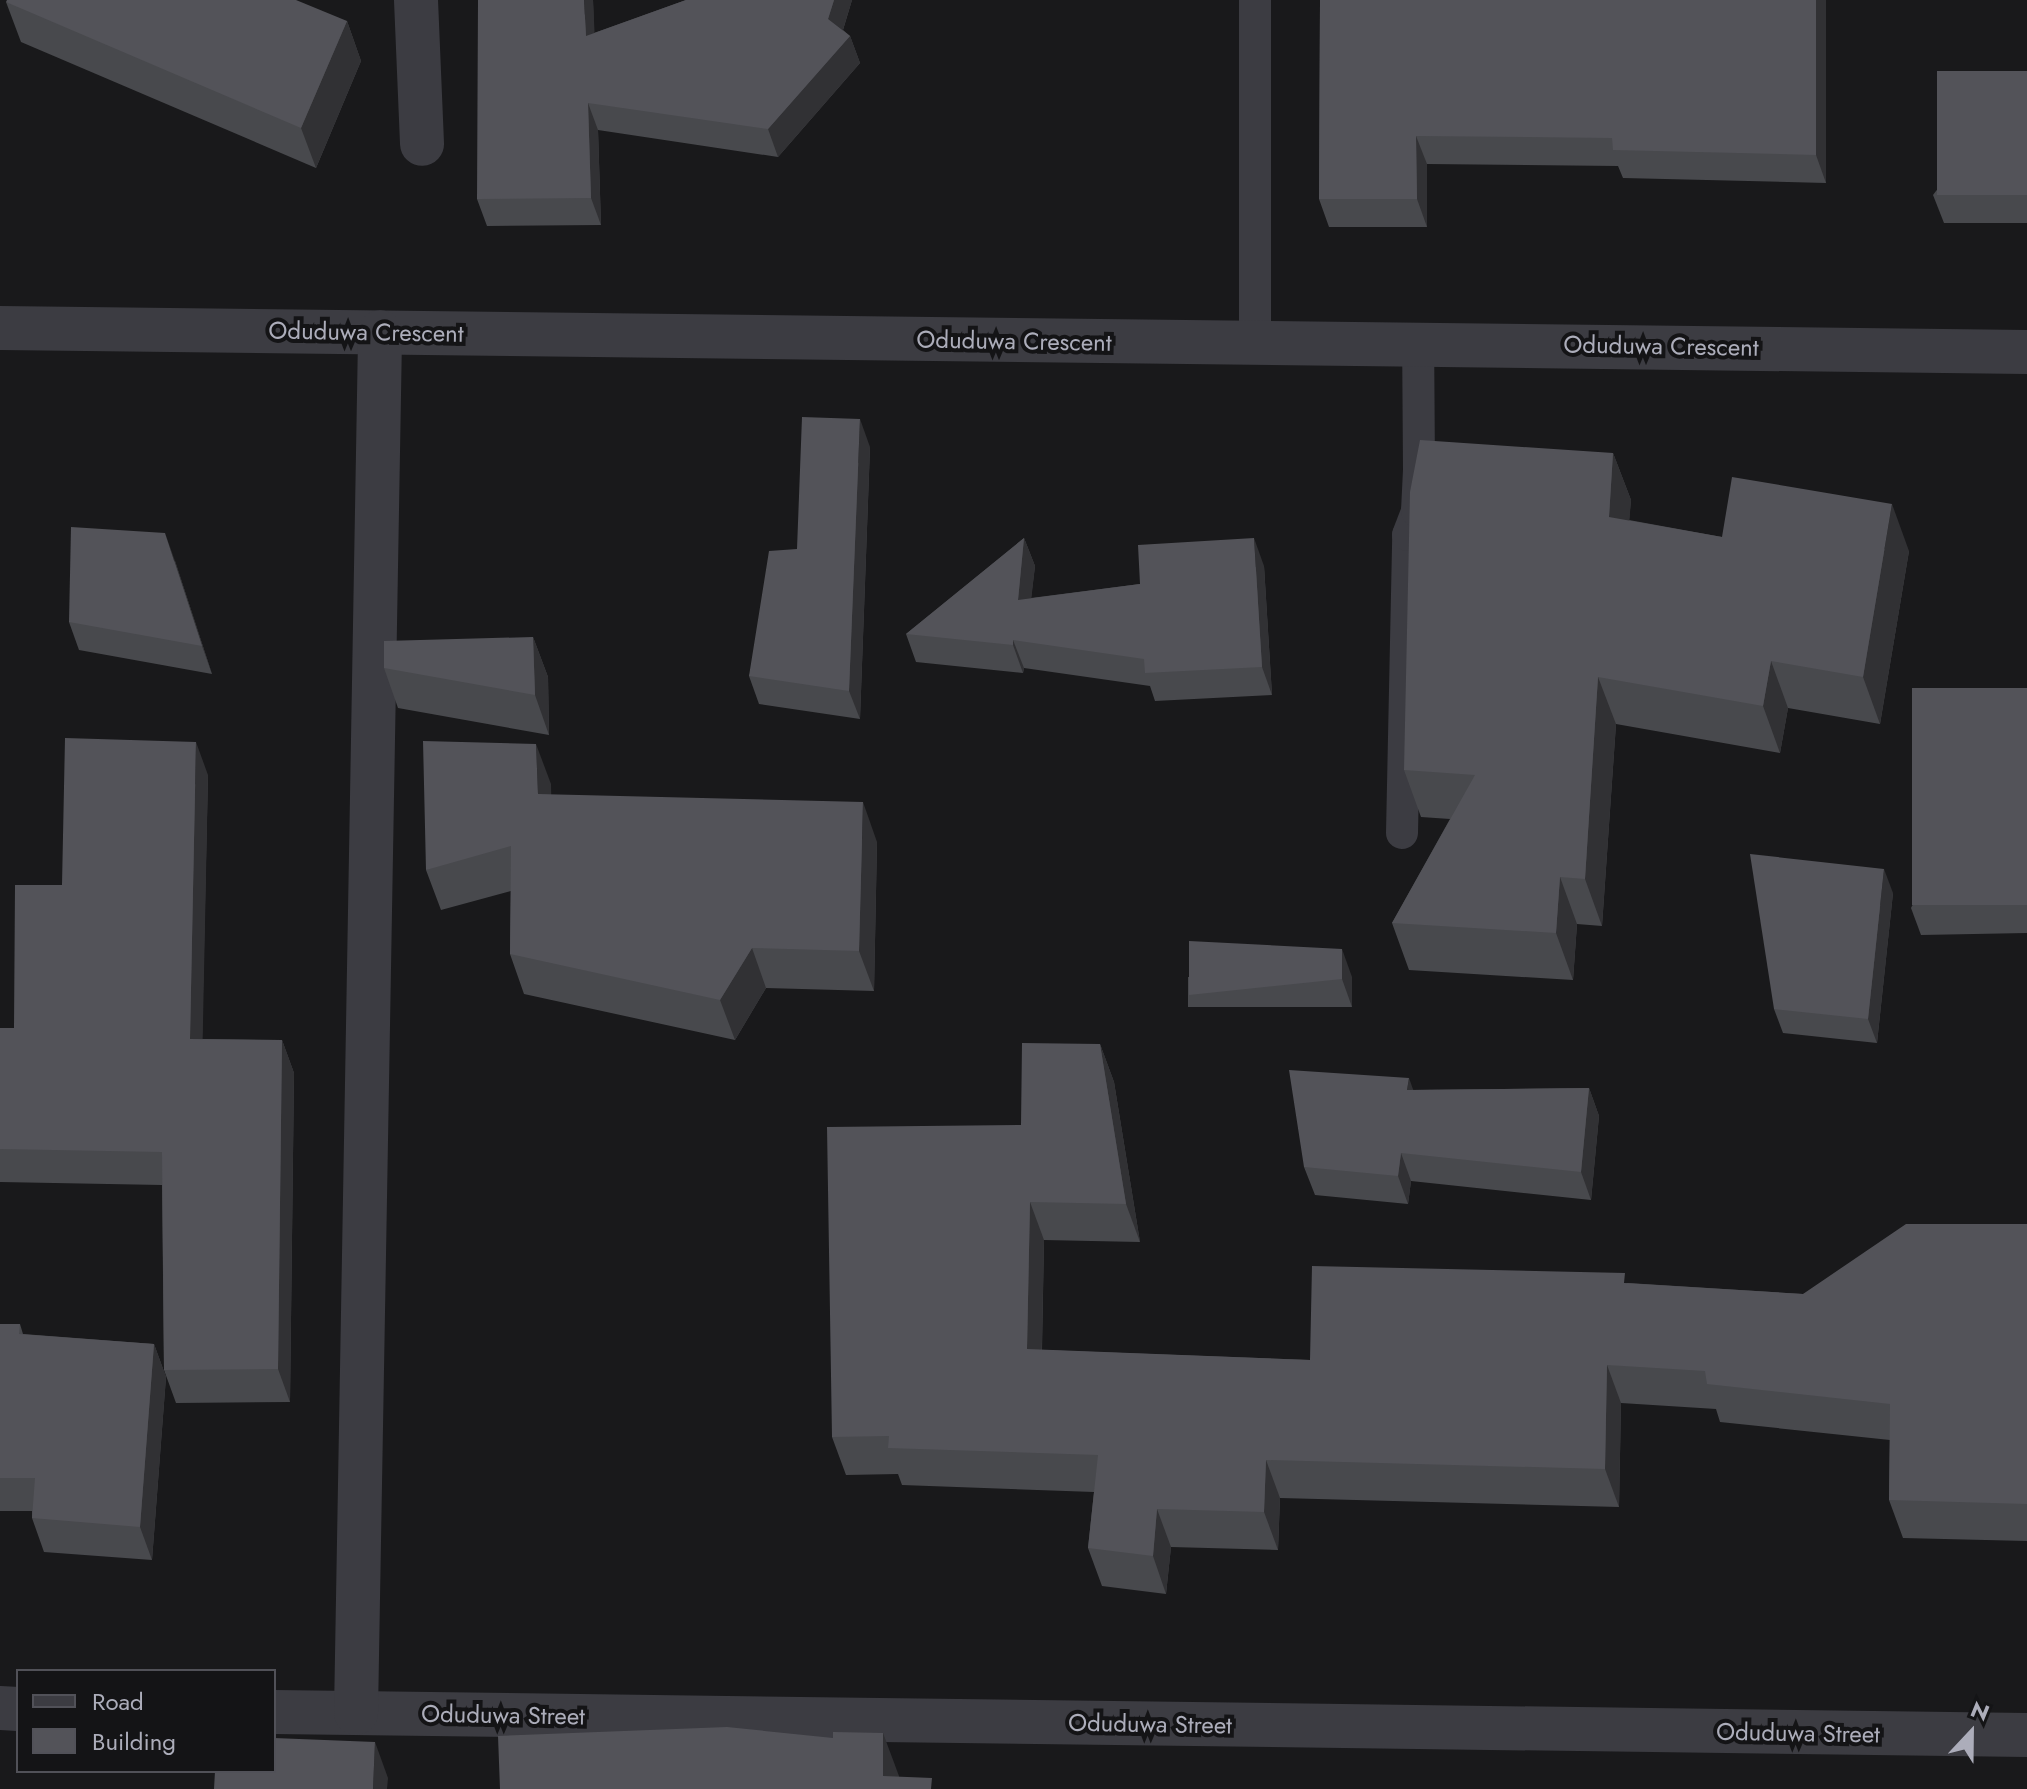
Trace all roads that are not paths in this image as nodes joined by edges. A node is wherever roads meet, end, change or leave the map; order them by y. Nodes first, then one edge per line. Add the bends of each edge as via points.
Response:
1 (416, 0) edge
2 (1255, 0) edge
3 (422, 144) dead end
4 (0, 328) edge
5 (380, 332) junction
6 (1418, 342) junction
7 (1255, 344) junction
8 (2027, 352) edge
9 (1402, 833) dead end
10 (276, 1712) edge
11 (356, 1713) junction
12 (2027, 1735) edge

1 - 3 street
2 - 7 lane
4 - 5 street, Oduduwa Crescent
5 - 7 street, Oduduwa Crescent
5 - 11 street
6 - 7 street, Oduduwa Crescent
6 - 8 street, Oduduwa Crescent
6 - 9 lane via 1419,470 1417,511 1408,535
10 - 11 street, Oduduwa Street
11 - 12 street, Oduduwa Street

